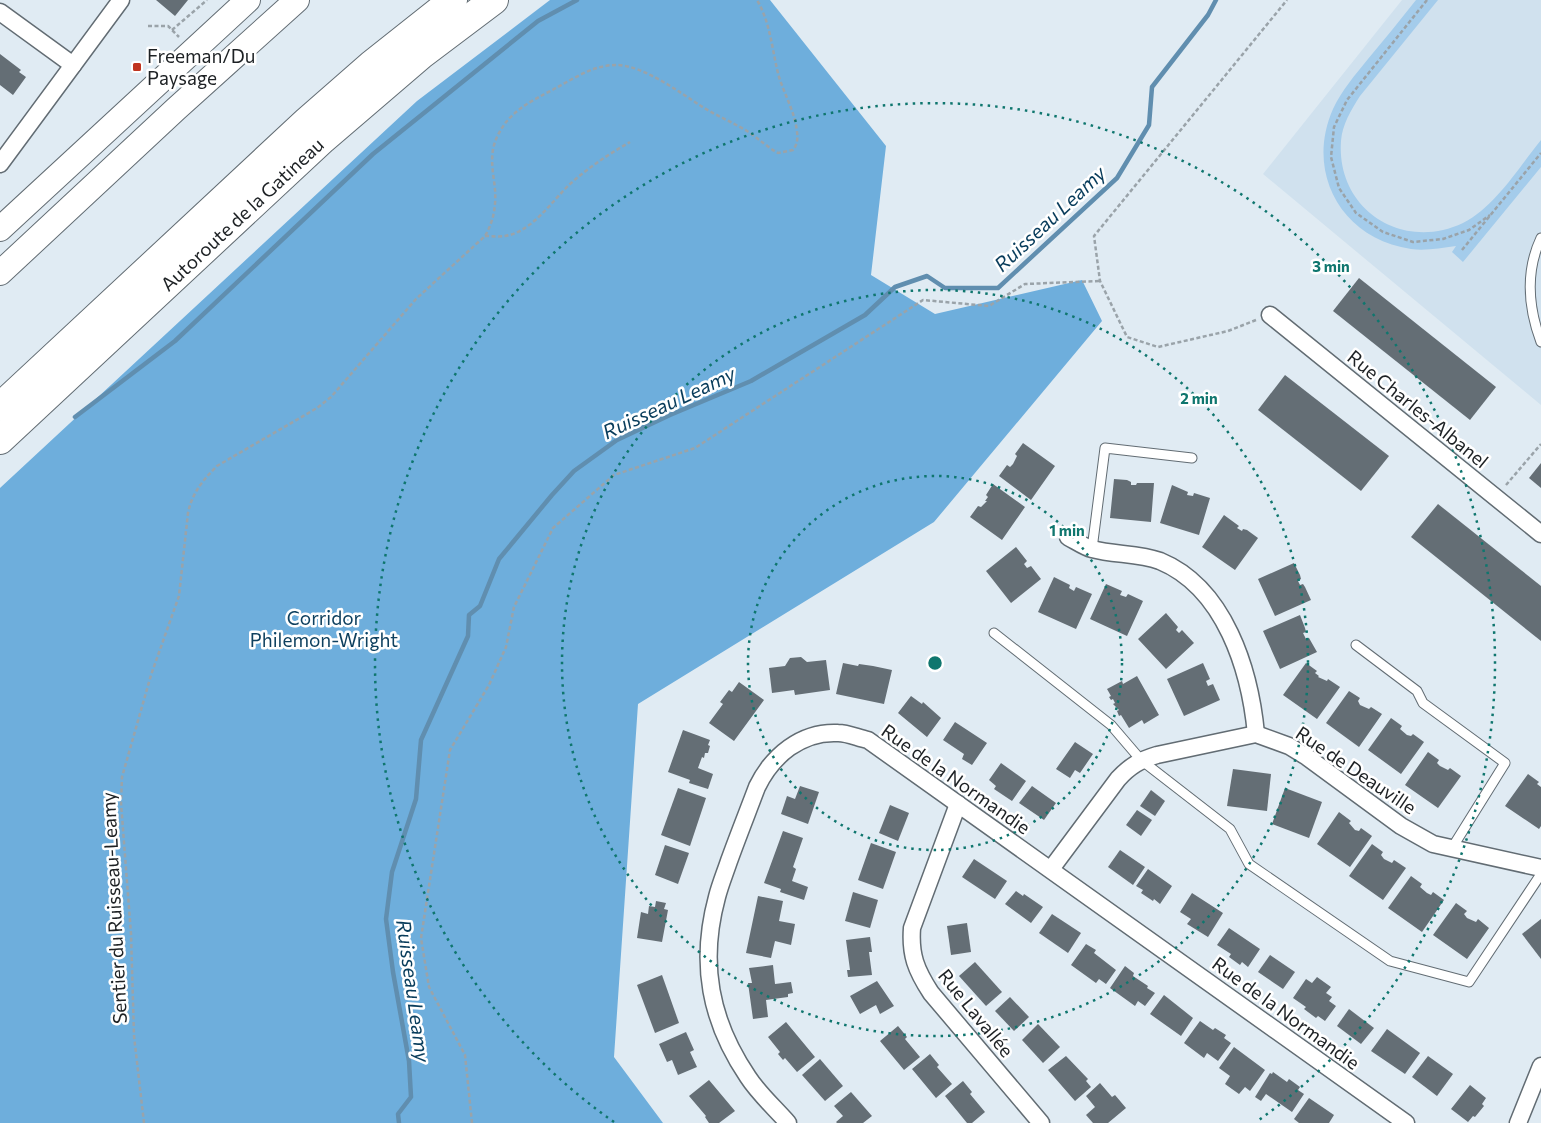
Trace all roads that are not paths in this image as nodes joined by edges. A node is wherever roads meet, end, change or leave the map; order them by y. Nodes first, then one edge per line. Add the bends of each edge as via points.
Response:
1 (120, 0) edge
2 (248, 0) edge
3 (297, 0) edge
4 (453, 0) edge
5 (494, 0) edge
6 (0, 12) edge
7 (73, 65) junction
8 (0, 164) edge
9 (0, 229) edge
10 (1541, 238) edge
11 (0, 274) edge
12 (1270, 315) road end
13 (1541, 342) edge
14 (0, 407) edge
15 (0, 440) edge
16 (1192, 458) dead end
17 (1541, 534) edge
18 (1068, 537) dead end
19 (1092, 549) junction
20 (994, 633) dead end
21 (1356, 645) dead end
22 (1256, 734) junction
23 (1141, 760) junction
24 (958, 804) junction
25 (1452, 848) junction
26 (1541, 868) edge
27 (1051, 869) junction
28 (1541, 874) edge
29 (1541, 1066) edge
30 (1538, 1084) edge
31 (788, 1123) edge
32 (1041, 1123) edge
33 (1406, 1123) edge
34 (1518, 1123) edge

1 - 7 street
2 - 9 street
3 - 11 street
4 - 14 highway, Autoroute de la Gatineau via 393,46 324,106
5 - 15 highway, Autoroute de la Gatineau via 421,55 323,139
6 - 7 street
7 - 8 street
10 - 13 lane via 1530,274 1533,320
12 - 17 street, Rue Charles-Albanel
16 - 19 lane via 1105,448
18 - 19 street
19 - 22 street via 1160,561 1192,581 1208,596 1244,668
20 - 23 lane via 1111,726
21 - 25 lane via 1417,691 1423,703 1505,763
22 - 23 street
22 - 25 street, Rue de Deauville via 1289,746 1307,757 1416,835 1433,844
23 - 27 street via 1118,779
23 - 28 lane via 1230,829 1249,864 1390,961 1469,982
24 - 27 street, Rue de la Normandie
24 - 31 street, Rue de la Normandie via 868,740 838,733 805,738 777,757 765,770 717,896 708,958 714,1002 727,1042 749,1079
24 - 32 street, Rue Lavallée via 912,928 914,960 931,993
25 - 26 street, Rue de Deauville
27 - 33 street, Rue de la Normandie
29 - 30 street
30 - 34 street

